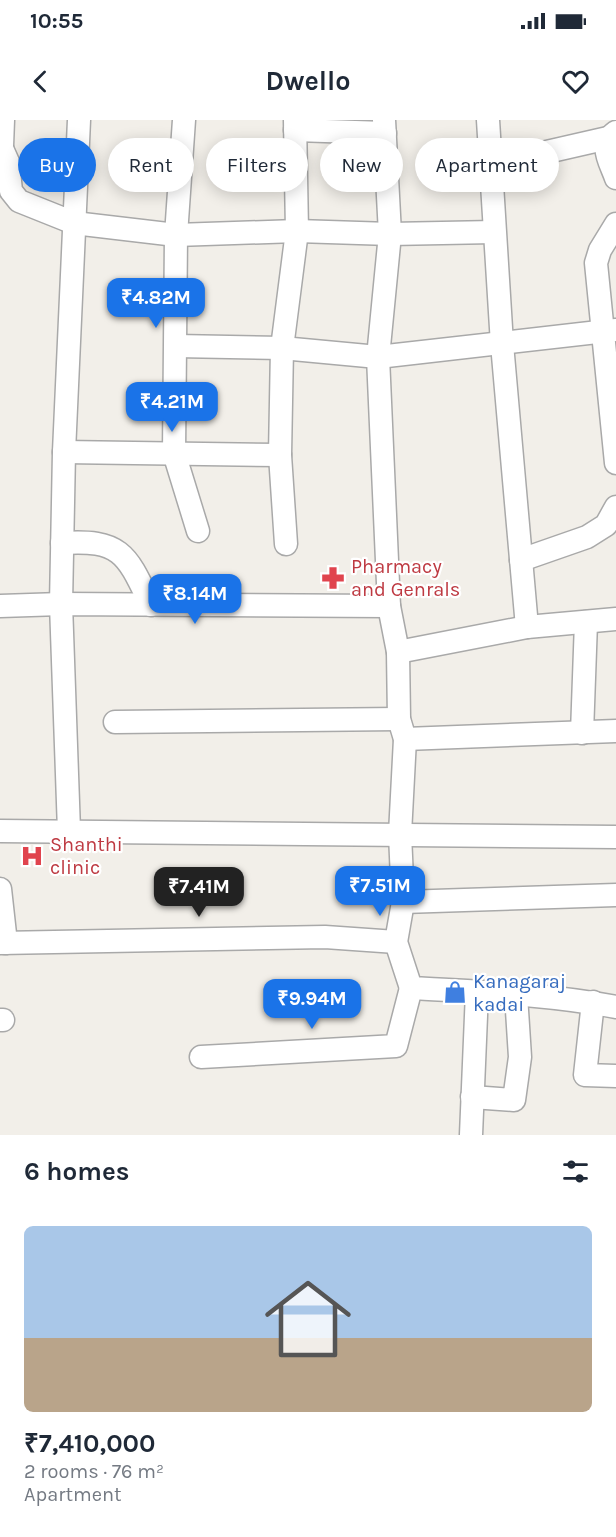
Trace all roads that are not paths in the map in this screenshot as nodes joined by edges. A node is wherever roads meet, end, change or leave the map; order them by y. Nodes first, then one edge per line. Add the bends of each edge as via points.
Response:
1 (3, 120) edge
2 (79, 120) edge
3 (184, 120) edge
4 (488, 120) edge
5 (295, 125) edge
6 (384, 126) edge
7 (612, 135) edge
8 (489, 138) edge
9 (1, 145) edge
10 (559, 148) edge
11 (616, 178) edge
12 (492, 192) edge
13 (74, 223) junction
14 (616, 224) edge
15 (297, 231) junction
16 (494, 232) junction
17 (390, 234) junction
18 (176, 235) junction
19 (609, 331) edge
20 (502, 344) junction
21 (176, 346) junction
22 (282, 348) junction
23 (378, 357) junction
24 (64, 452) junction
25 (174, 453) junction
26 (280, 455) junction
27 (616, 463) edge
28 (616, 507) edge
29 (198, 531) dead end
30 (62, 543) junction
31 (286, 544) dead end
32 (521, 560) junction
33 (61, 604) junction
34 (151, 605) junction
35 (0, 606) edge
36 (389, 606) junction
37 (616, 619) edge
38 (586, 622) junction
39 (527, 627) junction
40 (398, 652) junction
41 (116, 722) dead end
42 (402, 729) junction
43 (616, 731) edge
44 (582, 733) junction
45 (0, 831) edge
46 (69, 831) junction
47 (400, 834) junction
48 (616, 837) edge
49 (0, 890) edge
50 (616, 895) edge
51 (403, 902) junction
52 (396, 942) junction
53 (3, 943) edge
54 (411, 988) junction
55 (477, 992) junction
56 (516, 995) junction
57 (593, 1002) junction
58 (616, 1007) edge
59 (201, 1057) dead end
60 (616, 1076) edge
61 (472, 1097) junction
62 (471, 1135) edge

1 - 9 street
2 - 13 street
3 - 18 street
4 - 8 street
5 - 6 street
5 - 15 street
6 - 17 street
7 - 10 street
7 - 11 street via 605,147
9 - 13 street via 8,162 11,191 19,201
12 - 16 street
13 - 18 street
13 - 24 street
14 - 19 street via 596,263
15 - 17 street
15 - 18 street
15 - 22 street
16 - 17 street
16 - 20 street
17 - 23 street
18 - 21 street
19 - 20 street
19 - 27 street
20 - 23 street
20 - 32 street
21 - 22 street
21 - 25 street
22 - 23 street
22 - 26 street
23 - 36 street
24 - 25 street
24 - 30 street
25 - 26 street
25 - 29 street
26 - 31 street
28 - 32 street via 606,525 587,537
30 - 33 street
30 - 34 street via 98,542 117,551 132,565
32 - 39 street
33 - 34 street
33 - 35 street
33 - 46 street
34 - 36 street
36 - 40 street
37 - 38 street
38 - 39 street
38 - 44 street
39 - 40 street
40 - 42 street
41 - 42 street
42 - 44 street
42 - 47 street
43 - 44 street
45 - 46 street
46 - 47 street
47 - 48 street
47 - 51 street
49 - 53 street
50 - 51 street
51 - 52 street
52 - 53 street via 314,937
52 - 54 street
54 - 55 street
54 - 59 street via 396,1046
55 - 56 street
55 - 61 street
56 - 57 street
56 - 61 street via 520,1057 514,1100
57 - 58 street
57 - 60 street via 585,1075
61 - 62 street

